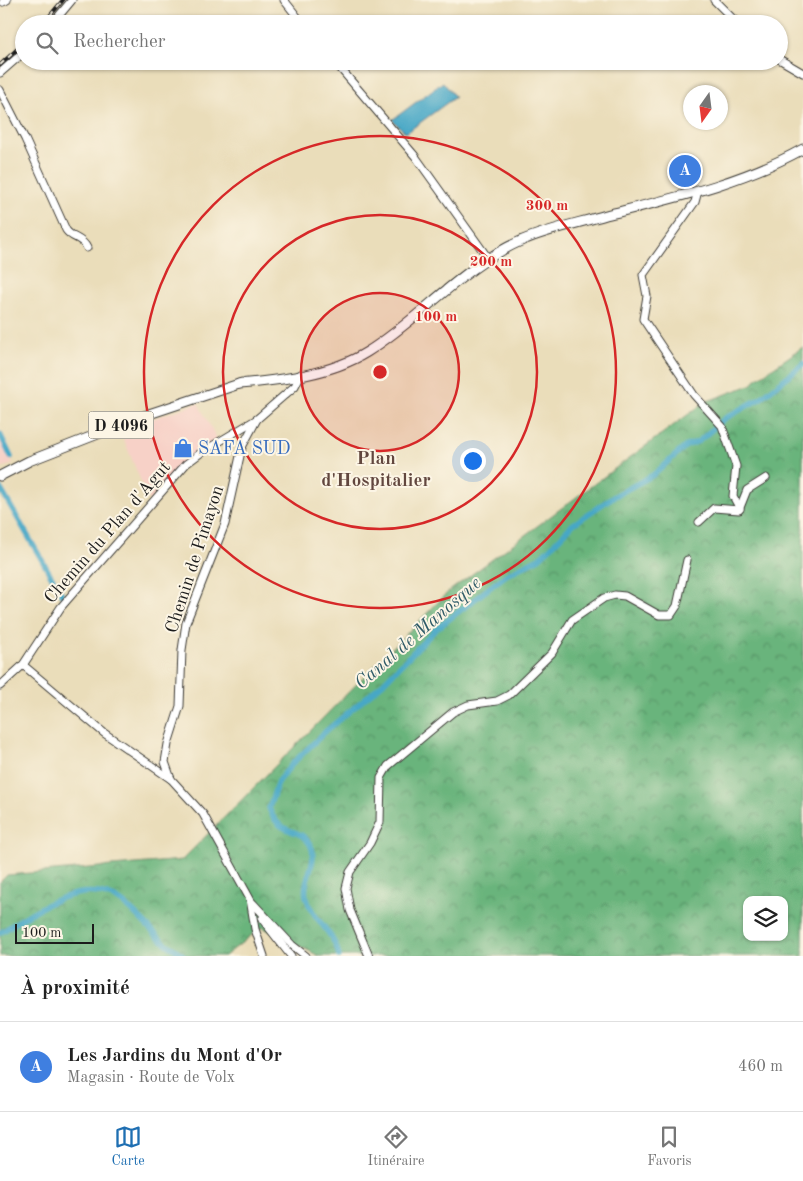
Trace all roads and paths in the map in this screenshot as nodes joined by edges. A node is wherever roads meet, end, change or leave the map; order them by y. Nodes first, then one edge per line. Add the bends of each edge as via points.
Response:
1 (72, 0) edge
2 (284, 0) edge
3 (714, 0) edge
4 (60, 15) edge
5 (296, 15) edge
6 (729, 15) edge
7 (15, 60) edge
8 (788, 64) edge
9 (342, 70) edge
10 (803, 72) edge
11 (0, 73) edge
12 (0, 90) edge
13 (803, 149) edge
14 (698, 191) junction
15 (87, 248) dead end
16 (488, 258) junction
17 (381, 342) junction
18 (332, 362) junction
19 (301, 375) junction
20 (239, 384) junction
21 (257, 419) junction
22 (2, 474) edge
23 (766, 478) dead end
24 (740, 509) junction
25 (699, 522) dead end
26 (687, 560) dead end
27 (23, 665) junction
28 (0, 686) edge
29 (171, 779) junction
30 (250, 899) junction
31 (264, 956) edge
32 (291, 956) edge
33 (306, 956) edge
34 (369, 956) edge

1 - 4 street
2 - 5 street
3 - 6 street
7 - 11 street
8 - 10 street
9 - 16 street via 416,156
12 - 15 street via 66,230 82,240
13 - 14 main road, D 4096 via 754,174
14 - 16 main road, D 4096 via 547,232
14 - 24 street via 695,202 643,275 648,296 643,319 694,396 720,424 736,466 733,496
16 - 17 main road, D 4096
17 - 18 main road, D 4096
17 - 19 main road, D 4096 via 350,361
18 - 19 street
18 - 20 main road, D 4096
19 - 20 main road, D 4096
19 - 21 street, Chemin de Pimayon via 295,386
20 - 22 main road, D 4096 via 148,414
21 - 27 street, Chemin du Plan d'Agut via 186,464 61,607
21 - 29 street, Chemin de Pimayon via 242,447 225,524 186,623 181,699 165,758
23 - 24 street via 747,490
24 - 25 street via 716,508
26 - 34 street via 678,606 671,615 659,616 625,596 604,598 572,620 552,654 509,695 453,712 388,766 381,778 380,822 350,872 346,888 350,910
27 - 28 street, Chemin du Plan d'Agut
27 - 29 street via 104,733
29 - 30 street, Chemin de Pimayon via 203,814
30 - 31 street, Chemin de Pimayon
30 - 32 street
30 - 33 street

